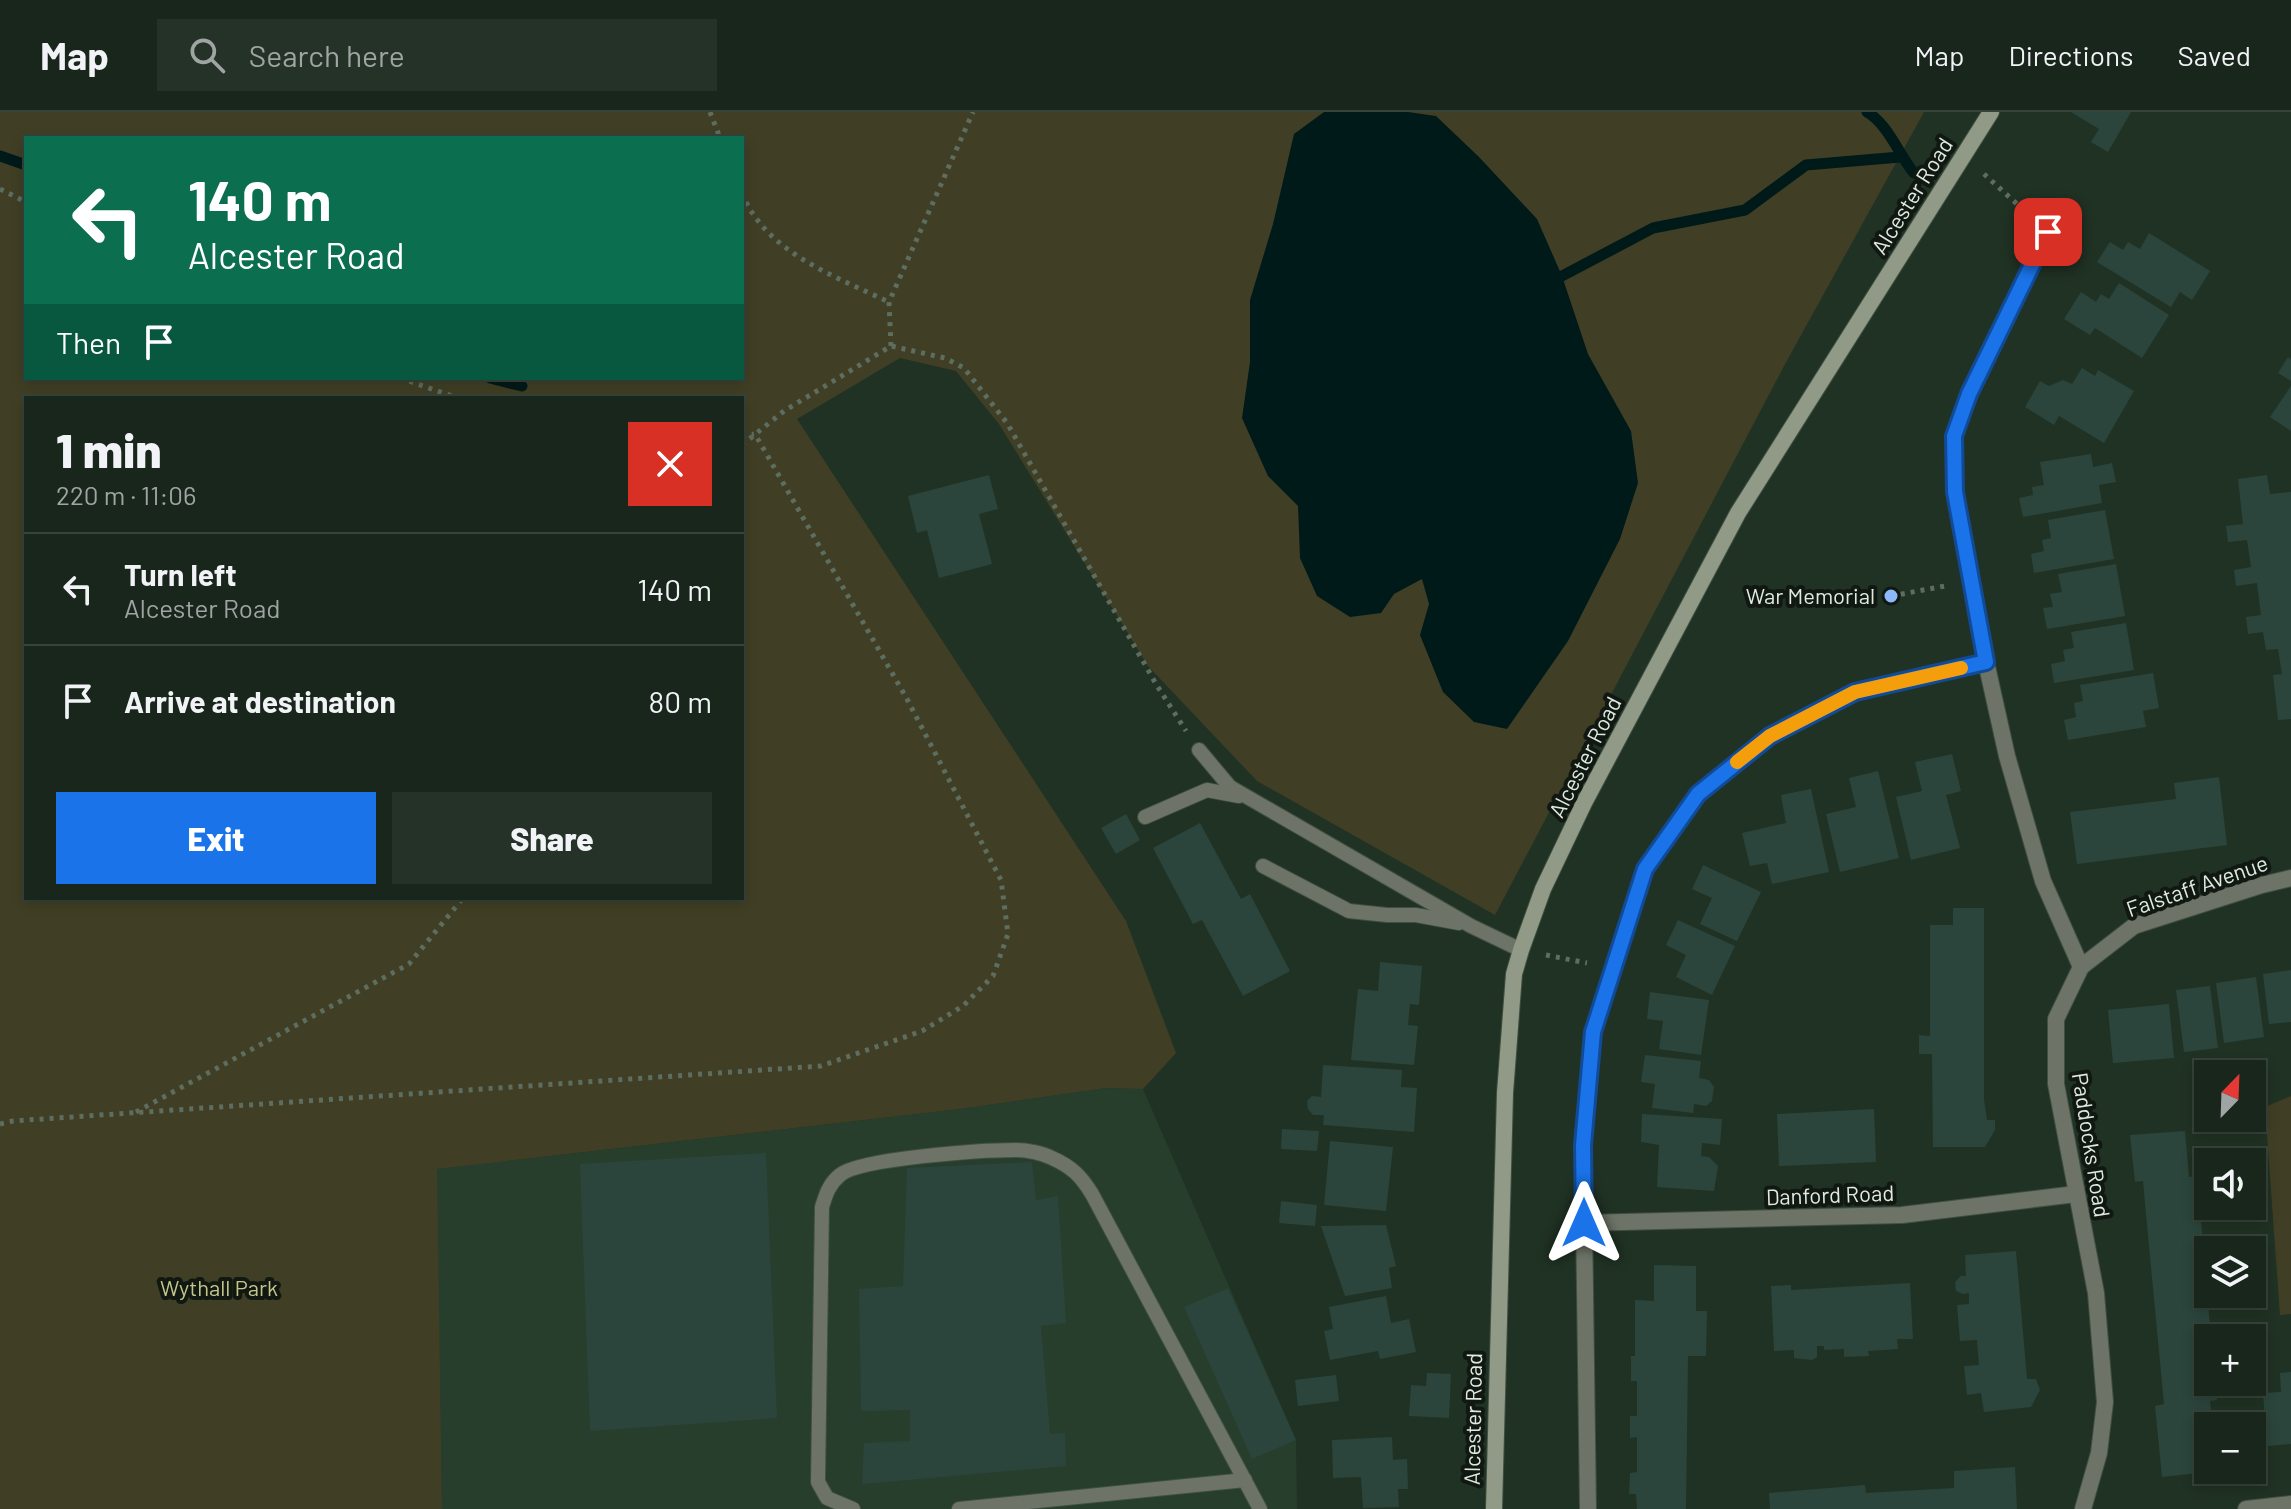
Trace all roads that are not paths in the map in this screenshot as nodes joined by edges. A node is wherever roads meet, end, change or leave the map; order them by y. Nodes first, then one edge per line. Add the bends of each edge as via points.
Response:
1 (1991, 112) edge
2 (2048, 232) road end
3 (1986, 662) junction
4 (1199, 750) road end
5 (1247, 797) junction
6 (1145, 817) dead end
7 (1263, 866) dead end
8 (2291, 878) edge
9 (1471, 926) junction
10 (1521, 950) junction
11 (2081, 967) junction
12 (2076, 1194) junction
13 (1584, 1223) junction
14 (1245, 1480) junction
15 (2291, 1504) edge
16 (853, 1509) edge
17 (959, 1509) edge
18 (1260, 1509) edge
19 (1494, 1509) edge
20 (1588, 1509) edge
21 (2083, 1509) edge
22 (2246, 1509) edge

1 - 10 street, Alcester Road via 1738,513 1584,803
2 - 3 street via 1954,436 1955,492
3 - 11 street via 2043,881
3 - 13 street via 1855,692 1770,736 1698,794 1645,869 1593,1032 1583,1145
4 - 5 lane via 1230,787
5 - 6 lane via 1207,790
5 - 9 lane
7 - 9 lane via 1349,911 1416,915
8 - 11 street, Falstaff Avenue via 2134,926
9 - 10 lane
10 - 19 street, Alcester Road via 1514,974 1505,1093
11 - 12 street, Paddocks Road via 2056,1019 2056,1084
12 - 13 street, Danford Road via 1902,1215
12 - 21 street, Paddocks Road via 2096,1293 2105,1402 2099,1453
13 - 20 street
14 - 16 lane via 1079,1174 1050,1157 1020,1150 936,1155 841,1173 828,1188 822,1207 818,1482 827,1498
14 - 17 lane
14 - 18 lane
15 - 22 street

